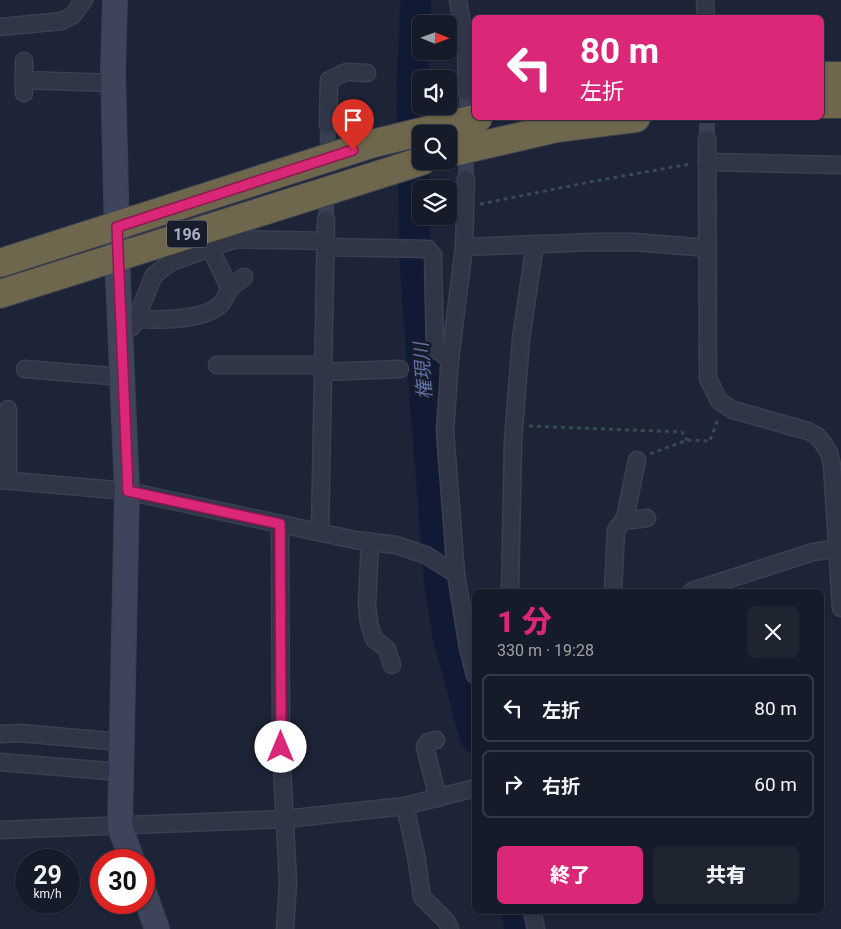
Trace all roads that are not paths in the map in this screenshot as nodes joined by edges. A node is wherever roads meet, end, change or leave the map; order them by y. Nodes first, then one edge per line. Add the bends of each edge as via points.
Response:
1 (84, 0) edge
2 (115, 0) edge
3 (458, 0) edge
4 (705, 0) edge
5 (706, 15) edge
6 (0, 28) edge
7 (24, 61) dead end
8 (367, 73) dead end
9 (824, 76) edge
10 (841, 76) edge
11 (113, 83) junction
12 (467, 92) tunnel mouth
13 (824, 104) edge
14 (841, 104) edge
15 (472, 119) edge
16 (620, 120) edge
17 (328, 125) tunnel mouth
18 (707, 139) tunnel mouth
19 (457, 151) edge
20 (707, 162) junction
21 (412, 164) edge
22 (841, 165) edge
23 (466, 179) tunnel mouth
24 (326, 220) tunnel mouth
25 (117, 227) junction
26 (326, 244) junction
27 (534, 244) junction
28 (464, 247) junction
29 (210, 248) junction
30 (708, 248) junction
31 (117, 256) junction
32 (0, 263) edge
33 (244, 277) dead end
34 (230, 288) junction
35 (0, 294) edge
36 (128, 327) junction
37 (450, 358) junction
38 (217, 365) dead end
39 (25, 369) dead end
40 (323, 369) junction
41 (400, 369) dead end
42 (123, 377) junction
43 (8, 410) dead end
44 (637, 460) road end
45 (4, 480) edge
46 (128, 491) junction
47 (625, 518) junction
48 (647, 518) dead end
49 (280, 524) junction
50 (320, 532) junction
51 (370, 542) junction
52 (840, 548) edge
53 (453, 572) junction
54 (510, 589) edge
55 (612, 589) edge
56 (698, 589) edge
57 (468, 596) edge
58 (841, 608) edge
59 (472, 663) edge
60 (392, 665) dead end
61 (0, 734) edge
62 (436, 740) dead end
63 (121, 742) junction
64 (0, 762) edge
65 (120, 772) junction
66 (472, 789) edge
67 (438, 798) junction
68 (405, 806) junction
69 (286, 819) junction
70 (120, 827) junction
71 (0, 830) edge
72 (128, 849) edge
73 (152, 914) edge
74 (533, 914) edge
75 (157, 929) edge
76 (285, 929) edge
77 (450, 929) edge
78 (536, 929) edge

1 - 6 street via 73,15 62,21
2 - 11 street
3 - 12 street via 466,48
4 - 5 street
7 - 11 street via 24,86
8 - 17 street via 346,72 329,80
9 - 10 highway
11 - 25 street
13 - 14 highway
15 - 25 highway, 196 via 371,144
16 - 19 highway via 557,128
18 - 20 street
20 - 22 street
20 - 30 street
21 - 31 highway, 196
23 - 28 street
24 - 26 street
25 - 31 street
25 - 32 highway, 196
26 - 29 street via 236,239
26 - 37 street via 428,249 433,255 435,349
26 - 40 street
27 - 28 street
27 - 30 street via 634,242
27 - 54 street via 514,425
28 - 37 street
29 - 34 street
29 - 36 street via 171,262 154,275
30 - 52 street via 708,378 718,401 733,410 808,431 823,443 832,466
31 - 35 highway, 196
31 - 36 street
33 - 34 street
34 - 36 street via 220,305 209,312
36 - 42 street
37 - 53 street via 445,431
38 - 40 street
39 - 42 street
40 - 41 street
40 - 50 street
42 - 46 street
43 - 45 street
44 - 47 street
45 - 46 street
46 - 49 street
46 - 63 street
47 - 48 street
47 - 55 street via 616,530 614,540
49 - 50 street
49 - 69 street via 281,747
50 - 51 street
51 - 53 street via 396,545 426,555
51 - 60 street via 369,623 374,640 387,650
52 - 56 street via 813,552
52 - 58 street
53 - 57 street
57 - 59 street via 468,648
61 - 63 street
62 - 67 street via 428,742 426,752
63 - 65 street
64 - 65 street
65 - 70 street
66 - 67 street
67 - 68 street
68 - 69 street
68 - 77 street via 422,897
69 - 70 street
69 - 76 street via 288,883
70 - 71 street
70 - 72 street
73 - 75 street
74 - 78 street

